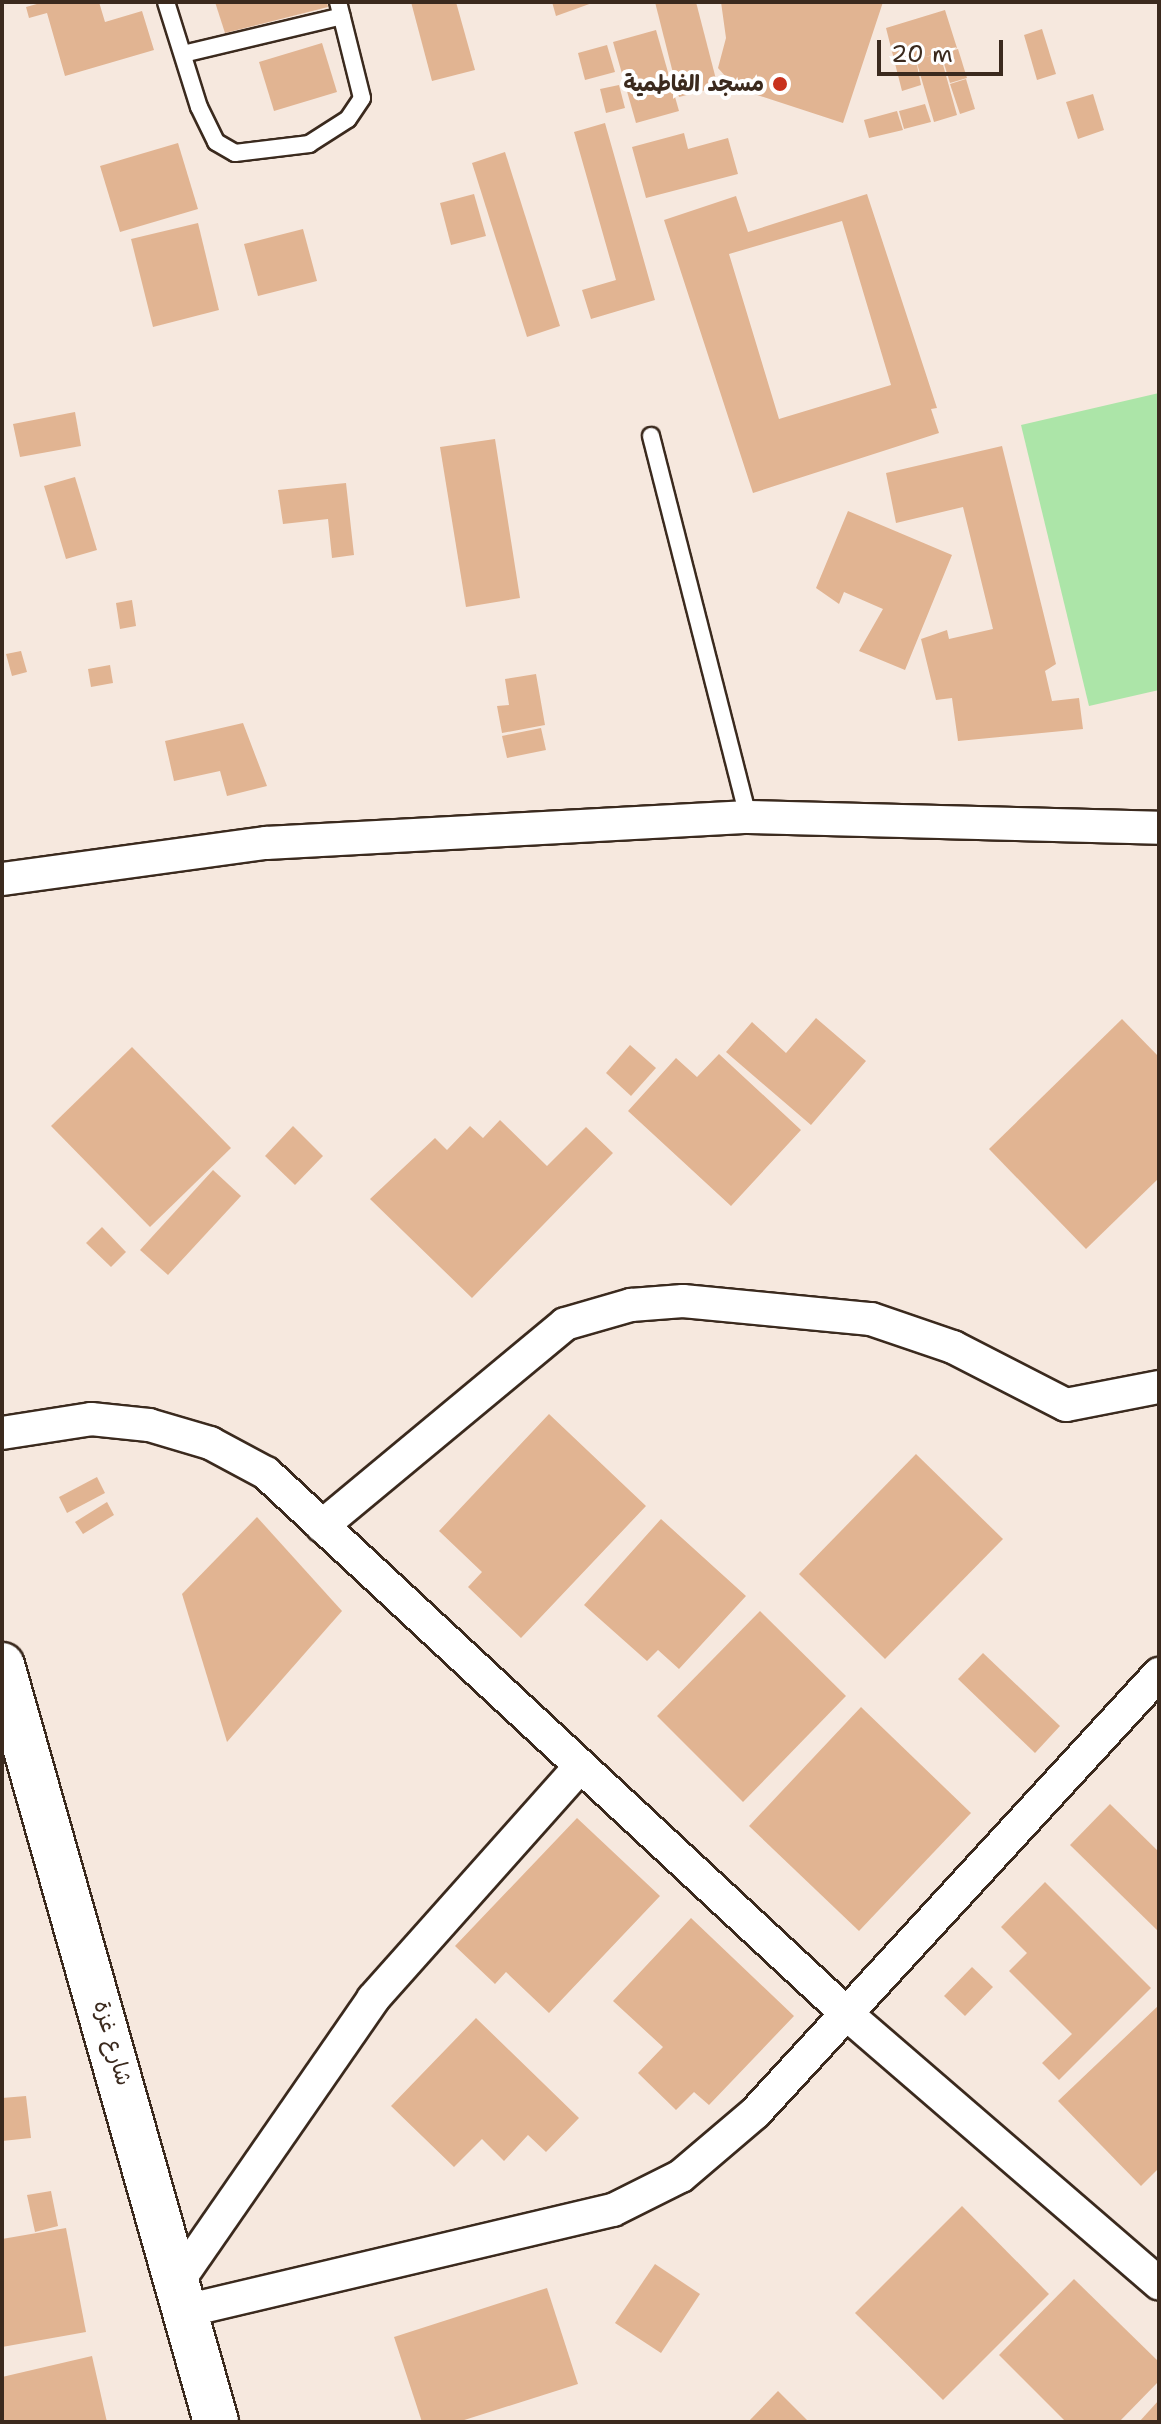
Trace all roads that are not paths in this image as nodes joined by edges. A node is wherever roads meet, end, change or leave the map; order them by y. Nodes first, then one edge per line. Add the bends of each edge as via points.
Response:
1 (166, 2) edge
2 (340, 9) edge
3 (183, 54) junction
4 (651, 436) dead end
5 (748, 817) junction
6 (1159, 828) edge
7 (2, 879) edge
8 (1159, 1387) edge
9 (2, 1433) edge
10 (322, 1526) junction
11 (2, 1665) edge
12 (1159, 1674) edge
13 (579, 1768) junction
14 (848, 2015) junction
15 (1159, 2283) edge
16 (181, 2296) junction
17 (216, 2422) edge

1 - 3 lane
2 - 3 lane
2 - 3 lane via 362,98 348,119 309,144 235,153 216,142
4 - 5 lane
5 - 6 street
5 - 7 street via 266,843
8 - 10 street via 1066,1405 953,1347 871,1319 683,1301 631,1305 565,1324
9 - 10 street via 91,1419 149,1425 210,1443 266,1473
10 - 13 street
11 - 16 main road, شارع غزة
12 - 14 street
13 - 14 street
13 - 16 street via 373,1999
14 - 15 street
14 - 16 street via 755,2113 681,2176 613,2210
16 - 17 main road, شارع غزة

